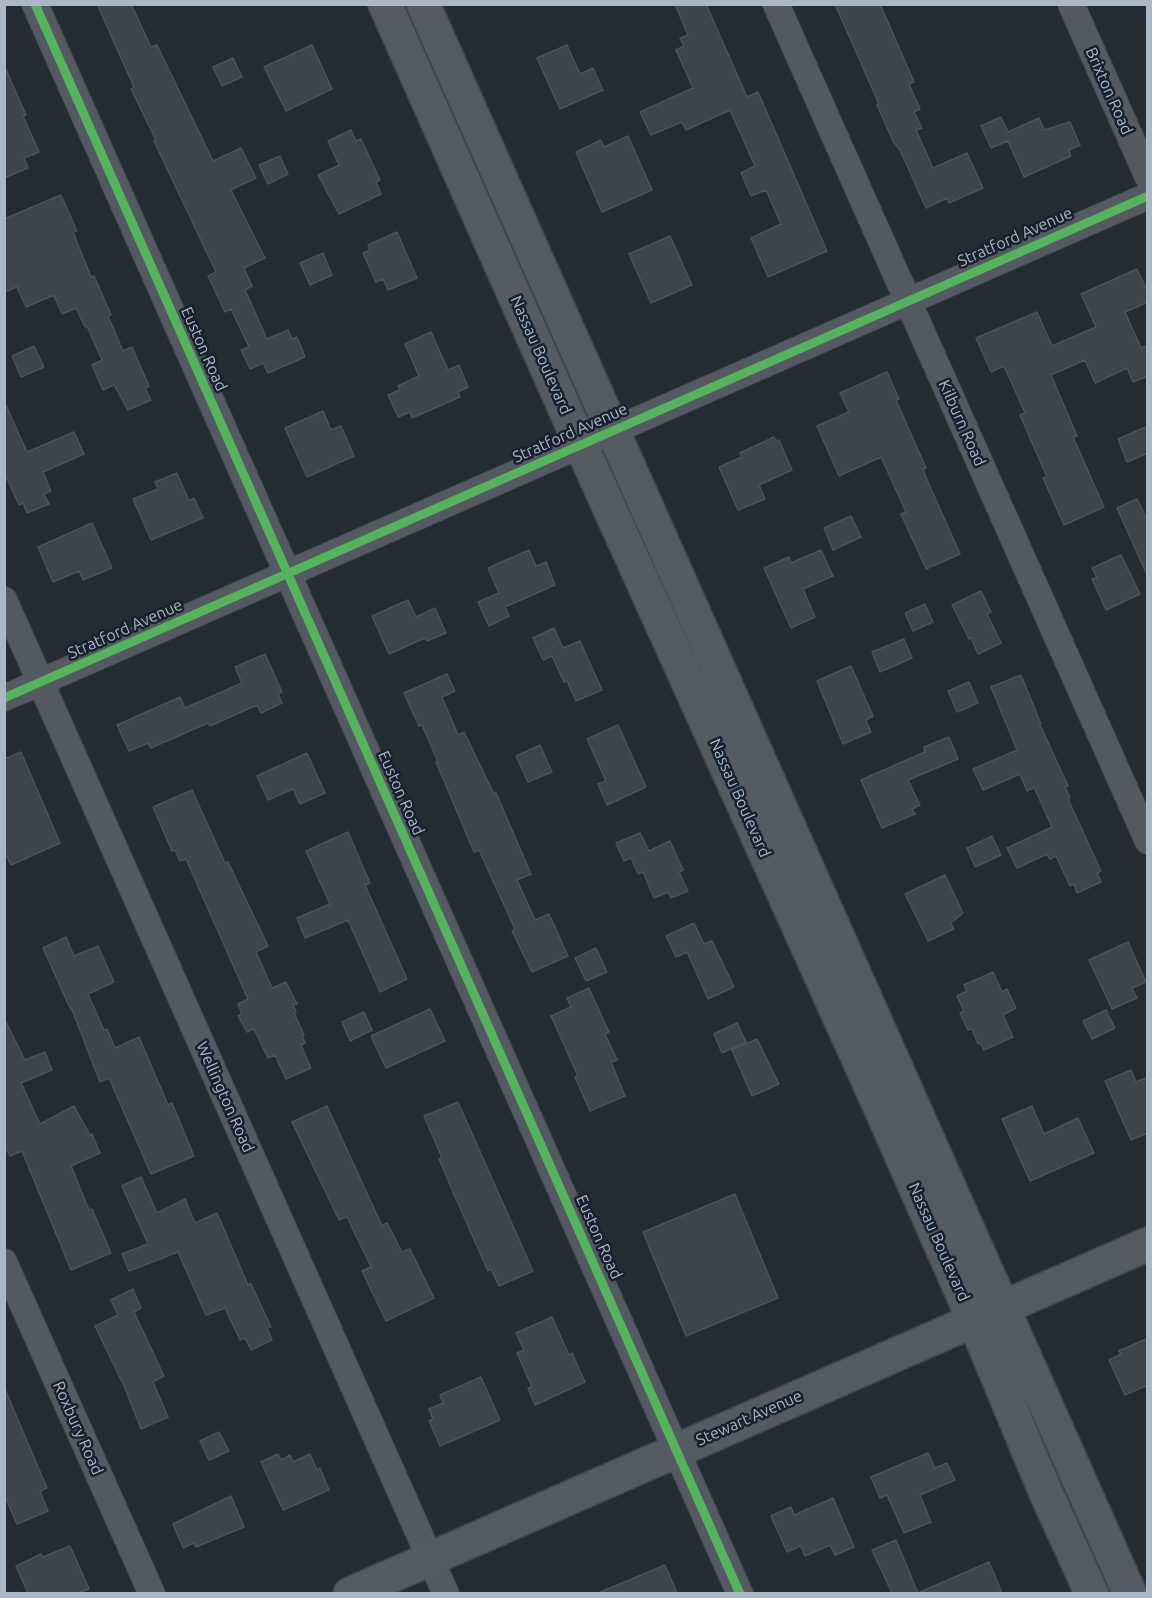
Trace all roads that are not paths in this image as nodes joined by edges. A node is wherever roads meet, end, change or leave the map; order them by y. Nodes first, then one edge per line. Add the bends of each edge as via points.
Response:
1 (35, 4) edge
2 (385, 4) edge
3 (423, 4) edge
4 (776, 4) edge
5 (1071, 4) edge
6 (1148, 177) edge
7 (1148, 196) edge
8 (907, 301) junction
9 (613, 431) junction
10 (581, 445) junction
11 (287, 574) junction
12 (4, 600) edge
13 (41, 682) junction
14 (4, 698) edge
15 (1148, 841) edge
16 (1148, 1244) edge
17 (4, 1262) edge
18 (988, 1314) junction
19 (677, 1450) junction
20 (431, 1558) junction
21 (153, 1593) edge
22 (350, 1593) edge
23 (446, 1593) edge
24 (740, 1593) edge
25 (1092, 1593) edge
26 (1130, 1593) edge

1 - 11 street, Euston Road
2 - 10 main road, Nassau Boulevard
3 - 9 main road, Nassau Boulevard
4 - 8 street, Kilburn Road
5 - 6 street, Brixton Road
7 - 8 street, Stratford Avenue
8 - 9 street, Stratford Avenue
8 - 15 street, Kilburn Road
9 - 10 street, Stratford Avenue
9 - 18 main road, Nassau Boulevard
10 - 11 street, Stratford Avenue
10 - 18 main road, Nassau Boulevard via 877,1100
11 - 13 street, Stratford Avenue
11 - 19 street, Euston Road
12 - 13 street, Wellington Road
13 - 14 street, Stratford Avenue
13 - 20 street, Wellington Road
16 - 18 main road, Stewart Avenue
17 - 21 street, Roxbury Road
18 - 19 main road, Stewart Avenue
18 - 25 main road, Nassau Boulevard via 1046,1493
18 - 26 main road, Nassau Boulevard
19 - 20 main road, Stewart Avenue
19 - 24 street, Euston Road
20 - 22 main road, Stewart Avenue
20 - 23 street, Wellington Road

